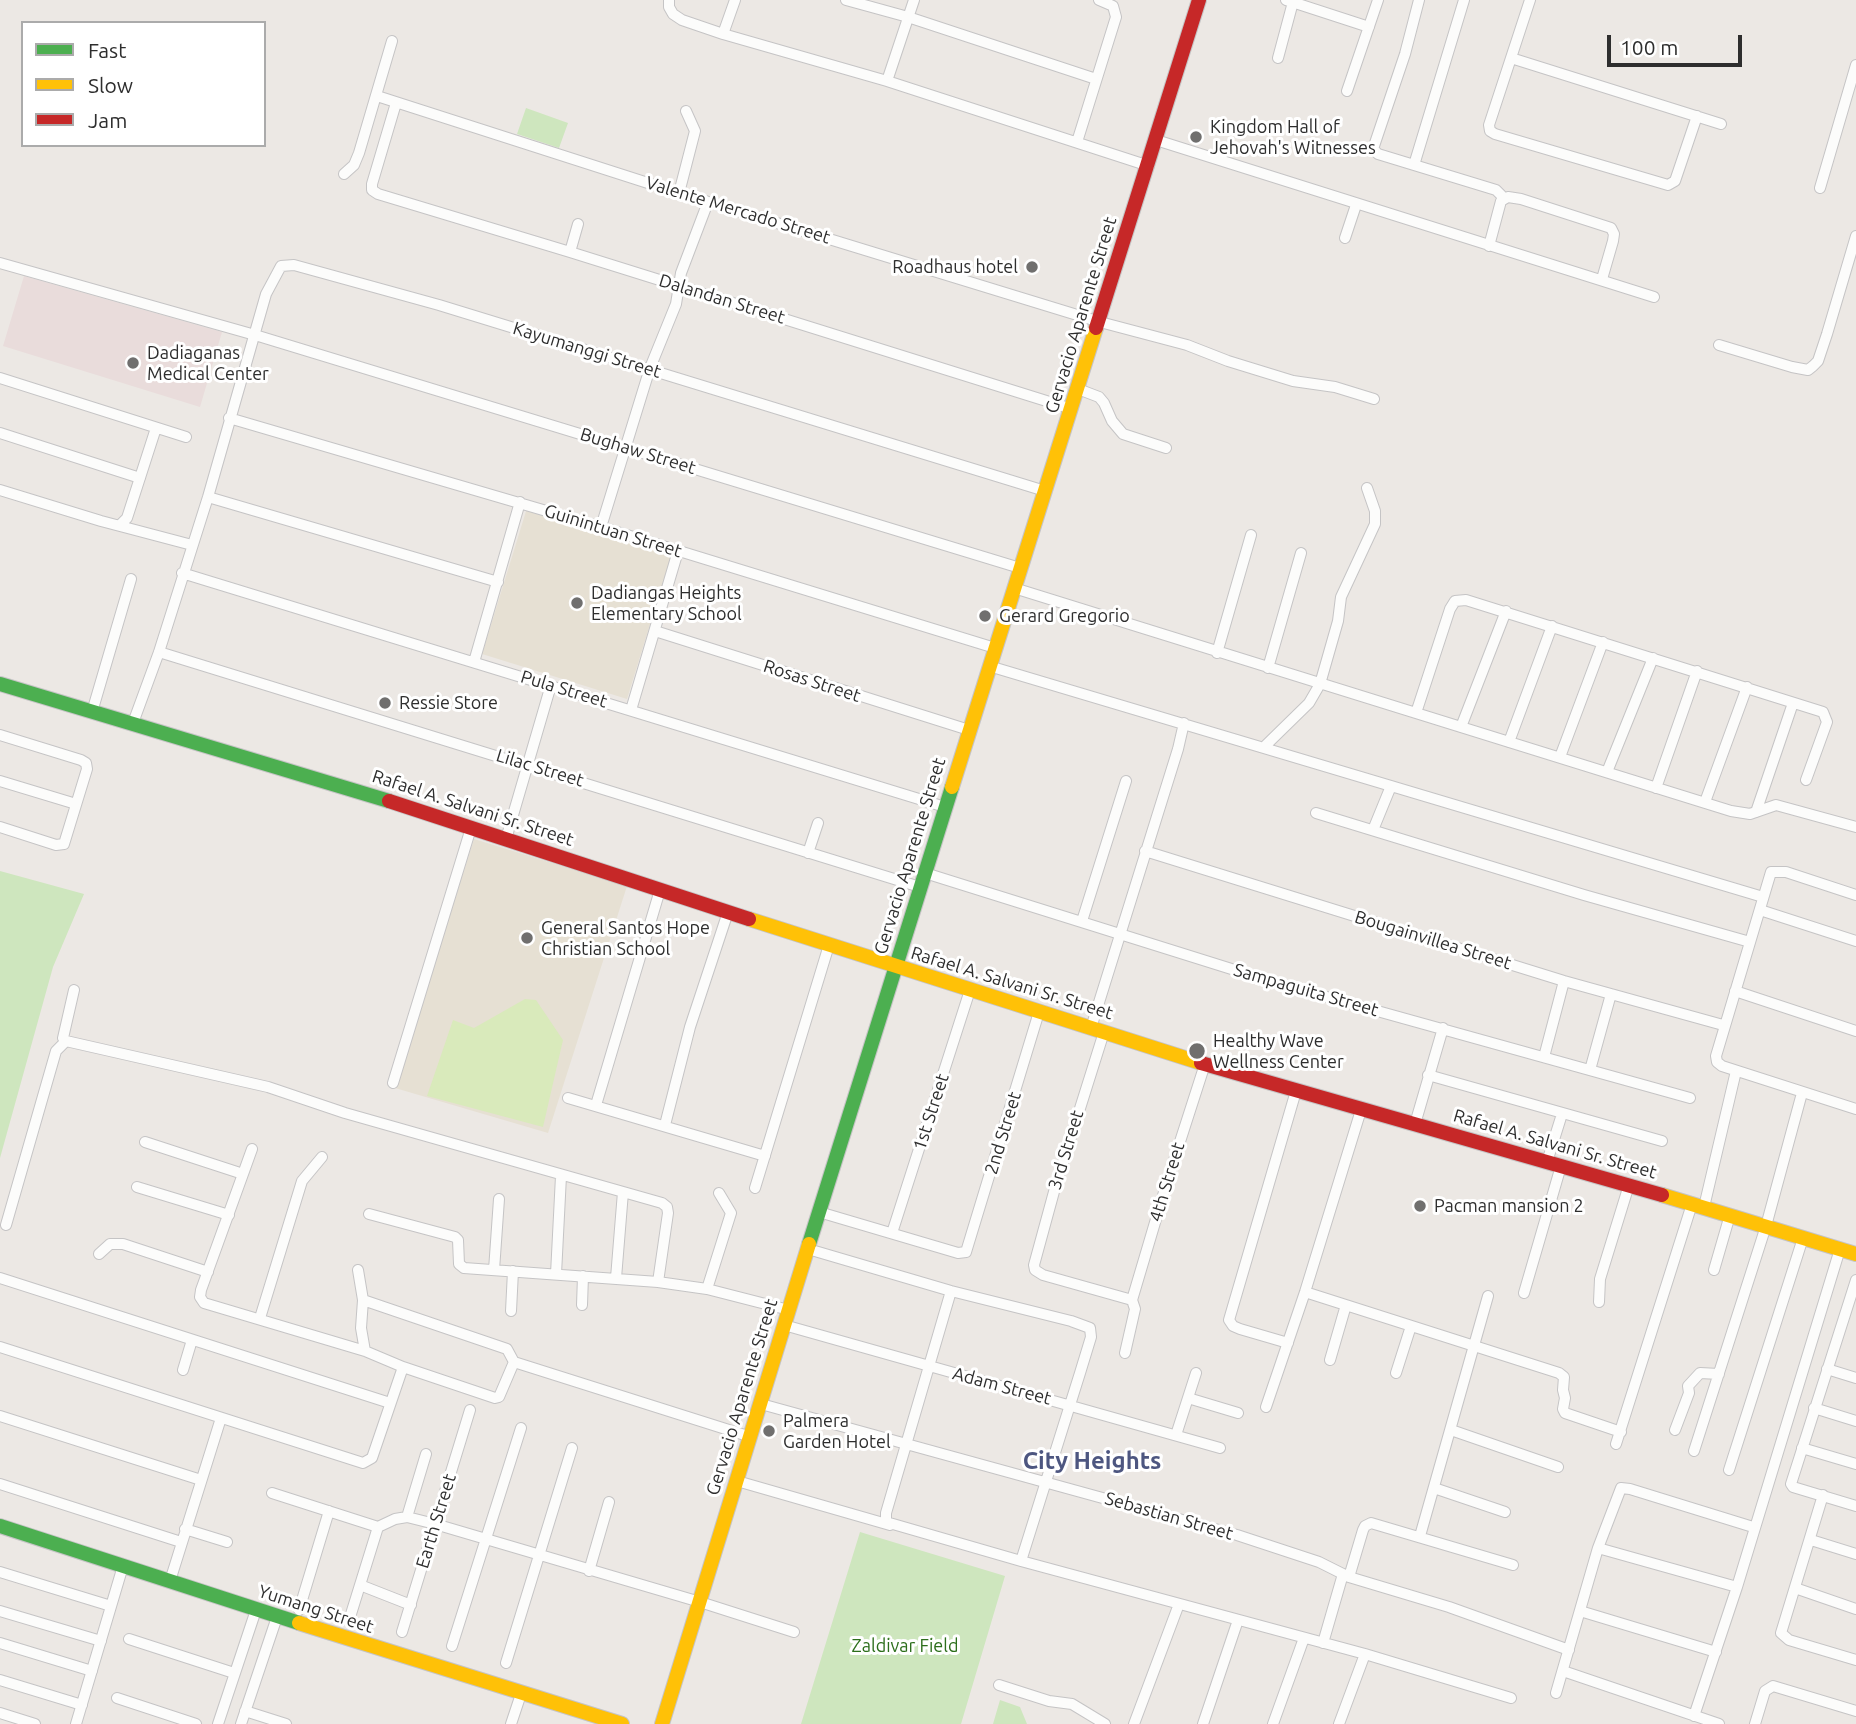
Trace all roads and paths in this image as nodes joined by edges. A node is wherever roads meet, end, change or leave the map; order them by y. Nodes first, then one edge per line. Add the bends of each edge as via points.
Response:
1 (670, 0) edge
2 (735, 0) edge
3 (846, 0) edge
4 (914, 0) edge
5 (1099, 0) edge
6 (1199, 0) edge
7 (1378, 0) edge
8 (1419, 0) edge
9 (1464, 0) edge
10 (1530, 0) edge
11 (1290, 1) edge
12 (1316, 5) edge
13 (908, 17) junction
14 (1369, 27) junction
15 (723, 34) junction
16 (393, 41) dead end
17 (1278, 58) dead end
18 (1511, 58) junction
19 (1856, 65) edge
20 (1096, 79) junction
21 (887, 81) junction
22 (1348, 92) dead end
23 (377, 96) junction
24 (396, 103) junction
25 (686, 111) dead end
26 (1697, 116) junction
27 (1721, 124) dead end
28 (1156, 140) junction
29 (1077, 142) junction
30 (1414, 165) junction
31 (1149, 166) junction
32 (344, 174) dead end
33 (1820, 188) dead end
34 (679, 193) junction
35 (1504, 198) junction
36 (708, 202) junction
37 (1356, 205) junction
38 (578, 224) dead end
39 (1856, 236) edge
40 (1345, 238) dead end
41 (1489, 246) junction
42 (570, 252) junction
43 (0, 263) edge
44 (1602, 279) junction
45 (680, 286) junction
46 (1654, 298) dead end
47 (1100, 322) junction
48 (256, 335) junction
49 (1719, 345) dead end
50 (650, 368) junction
51 (0, 378) edge
52 (1078, 389) junction
53 (1374, 400) dead end
54 (1072, 409) junction
55 (229, 418) junction
56 (156, 428) junction
57 (2, 434) edge
58 (186, 437) dead end
59 (625, 447) junction
60 (0, 448) edge
61 (1167, 448) dead end
62 (140, 478) junction
63 (1367, 488) dead end
64 (0, 490) edge
65 (1045, 491) junction
66 (208, 497) junction
67 (520, 502) junction
68 (120, 525) junction
69 (601, 527) junction
70 (1251, 535) dead end
71 (192, 545) junction
72 (677, 551) junction
73 (1301, 553) dead end
74 (1020, 568) junction
75 (182, 573) junction
76 (131, 579) dead end
77 (498, 582) junction
78 (1014, 588) junction
79 (1506, 611) junction
80 (1552, 626) junction
81 (655, 631) junction
82 (1603, 642) junction
83 (995, 648) junction
84 (159, 652) junction
85 (1217, 653) junction
86 (1653, 658) junction
87 (474, 662) junction
88 (989, 666) junction
89 (1268, 668) junction
90 (1697, 671) junction
91 (0, 684) edge
92 (1320, 684) junction
93 (551, 685) junction
94 (1747, 687) junction
95 (1793, 703) junction
96 (631, 709) junction
97 (92, 712) junction
98 (1416, 713) junction
99 (133, 723) junction
100 (1184, 723) junction
101 (1461, 727) junction
102 (969, 730) junction
103 (0, 735) edge
104 (1509, 742) junction
105 (1264, 747) junction
106 (1560, 757) junction
107 (528, 765) junction
108 (1607, 772) junction
109 (1805, 780) dead end
110 (0, 781) edge
111 (1126, 781) dead end
112 (1391, 786) junction
113 (1656, 788) junction
114 (1705, 802) junction
115 (76, 804) junction
116 (945, 807) junction
117 (1756, 812) junction
118 (1316, 813) dead end
119 (818, 823) dead end
120 (1856, 827) edge
121 (0, 828) edge
122 (471, 828) junction
123 (1373, 830) junction
124 (506, 839) junction
125 (1145, 851) junction
126 (808, 853) junction
127 (923, 880) junction
128 (660, 890) junction
129 (1856, 895) edge
130 (1763, 897) junction
131 (1760, 910) junction
132 (728, 912) junction
133 (1082, 921) junction
134 (1120, 933) junction
135 (1856, 941) edge
136 (1750, 942) junction
137 (829, 945) junction
138 (895, 967) junction
139 (1564, 981) junction
140 (74, 990) dead end
141 (970, 990) junction
142 (1735, 991) junction
143 (1611, 994) junction
144 (1039, 1012) junction
145 (1723, 1026) junction
146 (1443, 1028) junction
147 (1097, 1030) junction
148 (1856, 1031) edge
149 (66, 1041) junction
150 (1544, 1057) junction
151 (1205, 1064) junction
152 (1590, 1070) junction
153 (1736, 1071) junction
154 (1428, 1075) junction
155 (393, 1083) dead end
156 (1296, 1091) junction
157 (1802, 1093) junction
158 (568, 1098) dead end
159 (1690, 1098) dead end
160 (596, 1105) junction
161 (1856, 1109) edge
162 (1361, 1110) junction
163 (1562, 1114) junction
164 (1415, 1124) junction
165 (665, 1125) junction
166 (1662, 1141) dead end
167 (145, 1142) dead end
168 (252, 1149) dead end
169 (765, 1156) junction
170 (321, 1157) dead end
171 (1554, 1164) junction
172 (243, 1174) junction
173 (561, 1176) junction
174 (1629, 1185) junction
175 (137, 1187) dead end
176 (755, 1188) dead end
177 (623, 1192) junction
178 (719, 1193) dead end
179 (499, 1199) dead end
180 (1698, 1205) junction
181 (819, 1212) junction
182 (369, 1214) dead end
183 (229, 1215) junction
184 (1730, 1215) junction
185 (6, 1225) dead end
186 (1766, 1227) junction
187 (892, 1233) junction
188 (1802, 1238) junction
189 (808, 1249) junction
190 (1840, 1249) junction
191 (99, 1254) dead end
192 (1856, 1254) edge
193 (358, 1270) dead end
194 (494, 1270) junction
195 (1714, 1270) dead end
196 (513, 1271) junction
197 (208, 1272) junction
198 (556, 1274) junction
199 (583, 1276) junction
200 (616, 1278) junction
201 (0, 1279) edge
202 (1856, 1280) edge
203 (658, 1282) junction
204 (707, 1289) junction
205 (951, 1291) junction
206 (1305, 1292) junction
207 (1524, 1293) dead end
208 (1488, 1296) dead end
209 (363, 1300) junction
210 (1132, 1300) junction
211 (1599, 1302) dead end
212 (582, 1304) dead end
213 (1346, 1305) junction
214 (789, 1310) junction
215 (511, 1311) dead end
216 (1851, 1312) edge
217 (260, 1318) junction
218 (784, 1325) junction
219 (1411, 1326) junction
220 (192, 1340) junction
221 (1289, 1343) junction
222 (1475, 1345) junction
223 (0, 1347) edge
224 (365, 1352) junction
225 (1125, 1353) dead end
226 (1330, 1360) dead end
227 (514, 1362) junction
228 (929, 1366) junction
229 (403, 1367) junction
230 (1827, 1369) junction
231 (183, 1370) dead end
232 (1196, 1373) dead end
233 (1396, 1373) dead end
234 (1719, 1374) junction
235 (1856, 1378) edge
236 (1188, 1398) junction
237 (390, 1403) junction
238 (761, 1404) junction
239 (1069, 1405) junction
240 (1266, 1407) dead end
241 (1814, 1408) junction
242 (470, 1410) dead end
243 (1238, 1413) dead end
244 (0, 1416) edge
245 (221, 1418) junction
246 (1856, 1420) edge
247 (521, 1428) dead end
248 (1451, 1430) junction
249 (1675, 1430) dead end
250 (1620, 1432) junction
251 (1176, 1436) junction
252 (751, 1437) junction
253 (906, 1443) junction
254 (1616, 1444) dead end
255 (572, 1448) dead end
256 (1220, 1448) dead end
257 (1802, 1448) junction
258 (1694, 1451) dead end
259 (426, 1454) dead end
260 (1856, 1464) edge
261 (1559, 1467) dead end
262 (1729, 1469) dead end
263 (201, 1480) junction
264 (737, 1481) junction
265 (1046, 1483) junction
266 (0, 1484) edge
267 (1434, 1488) junction
268 (271, 1493) dead end
269 (1823, 1495) junction
270 (609, 1502) dead end
271 (1856, 1506) edge
272 (328, 1511) junction
273 (1506, 1512) dead end
274 (407, 1517) junction
275 (435, 1524) junction
276 (890, 1525) junction
277 (0, 1526) edge
278 (378, 1527) junction
279 (1754, 1527) junction
280 (185, 1529) junction
281 (1420, 1536) junction
282 (486, 1540) junction
283 (1811, 1541) junction
284 (181, 1542) junction
285 (227, 1542) dead end
286 (1598, 1548) junction
287 (1856, 1554) edge
288 (538, 1556) junction
289 (1021, 1562) junction
290 (1513, 1565) dead end
291 (124, 1566) junction
292 (589, 1571) junction
293 (0, 1572) edge
294 (1346, 1575) junction
295 (170, 1581) junction
296 (360, 1586) junction
297 (1737, 1587) junction
298 (1795, 1588) junction
299 (700, 1602) junction
300 (1179, 1604) junction
301 (411, 1605) junction
302 (111, 1606) junction
303 (1856, 1609) edge
304 (256, 1610) junction
305 (299, 1610) dead end
306 (0, 1611) edge
307 (1580, 1611) junction
308 (351, 1614) dead end
309 (277, 1617) junction
310 (1238, 1620) junction
311 (402, 1632) dead end
312 (794, 1632) dead end
313 (1304, 1638) junction
314 (129, 1639) dead end
315 (101, 1641) junction
316 (0, 1643) edge
317 (1323, 1643) junction
318 (453, 1646) dead end
319 (1569, 1650) junction
320 (1716, 1652) junction
321 (1366, 1654) junction
322 (1856, 1660) edge
323 (506, 1662) dead end
324 (92, 1671) junction
325 (1563, 1671) junction
326 (234, 1673) junction
327 (0, 1680) edge
328 (999, 1685) dead end
329 (1556, 1693) dead end
330 (521, 1694) junction
331 (117, 1698) dead end
332 (1511, 1698) dead end
333 (82, 1705) junction
334 (245, 1711) junction
335 (1856, 1711) edge
336 (0, 1713) edge
337 (1694, 1716) junction
338 (35, 1724) edge
339 (76, 1724) edge
340 (195, 1724) edge
341 (218, 1724) edge
342 (241, 1724) edge
343 (286, 1724) edge
344 (511, 1724) edge
345 (622, 1724) edge
346 (662, 1724) edge
347 (1105, 1724) edge
348 (1134, 1724) edge
349 (1203, 1724) edge
350 (1273, 1724) edge
351 (1339, 1724) edge
352 (1719, 1724) edge
353 (1755, 1724) edge

1 - 15 street via 673,14 682,20
2 - 15 street
3 - 13 street
4 - 13 street
5 - 20 street via 1116,11
6 - 28 main road, Gervacio Aparente Street
7 - 14 street
8 - 30 street via 1373,149 1378,155
9 - 30 street
10 - 18 street
11 - 12 street
11 - 17 street
12 - 14 street
13 - 20 street
13 - 21 street
14 - 22 street
15 - 21 street
16 - 23 street
18 - 26 street
18 - 26 street via 1489,125 1495,134 1673,184
19 - 33 street
20 - 29 street
21 - 29 street
23 - 24 street, Valente Mercado Street
23 - 32 street via 354,165
24 - 34 street, Valente Mercado Street
24 - 42 street, Dalandan Street via 372,190
25 - 34 street via 695,131
26 - 27 street
28 - 31 main road, Gervacio Aparente Street
28 - 37 street
29 - 31 street
30 - 35 street via 1496,190
31 - 47 main road, Gervacio Aparente Street
34 - 36 street, Valente Mercado Street
35 - 41 street
35 - 44 street via 1521,199 1611,228 1613,241
36 - 45 street
36 - 47 street, Valente Mercado Street
37 - 40 street
37 - 41 street
38 - 42 street
39 - 49 street via 1828,334 1818,360 1808,370
41 - 44 street
42 - 45 street, Dalandan Street
43 - 48 street, Bughaw Street
44 - 46 street
45 - 50 street
45 - 54 street, Dalandan Street
47 - 52 main road, Gervacio Aparente Street
47 - 53 street, Valente Mercado Street via 1293,381 1335,387
48 - 50 street, Kayumanggi Street via 272,280 281,266 288,264
48 - 55 street, Kayumanggi Street
48 - 59 street, Bughaw Street
50 - 59 street
50 - 65 street, Kayumanggi Street
51 - 56 street
52 - 54 main road, Gervacio Aparente Street
52 - 61 street via 1099,397 1123,434
54 - 65 main road, Gervacio Aparente Street
55 - 66 street, Kayumanggi Street
55 - 67 street, Guinintuan Street
56 - 58 street
56 - 62 street
57 - 60 street
57 - 62 street
59 - 69 street
59 - 74 street, Bughaw Street
62 - 68 street via 127,518
63 - 92 street via 1375,524 1341,597
64 - 68 street
65 - 74 main road, Gervacio Aparente Street
66 - 71 street, Kayumanggi Street
66 - 77 street
67 - 69 street, Guinintuan Street
67 - 77 street
68 - 71 street
69 - 72 street, Guinintuan Street
70 - 85 street
71 - 75 street, Kayumanggi Street
72 - 81 street
72 - 83 street, Guinintuan Street
73 - 89 street
74 - 78 main road, Gervacio Aparente Street
75 - 84 street, Kayumanggi Street
75 - 87 street, Pula Street
76 - 97 street
77 - 87 street
78 - 83 main road, Gervacio Aparente Street
78 - 85 street
79 - 80 street
79 - 98 street via 1466,600 1453,603
79 - 101 street
80 - 82 street
80 - 104 street
81 - 96 street
81 - 102 street, Rosas Street
82 - 86 street
82 - 106 street
83 - 88 main road, Gervacio Aparente Street
84 - 99 street, Kayumanggi Street
84 - 107 street, Lilac Street
85 - 89 street
86 - 90 street
86 - 108 street
87 - 93 street, Pula Street
88 - 100 street
88 - 102 main road, Gervacio Aparente Street
89 - 92 street
90 - 94 street
90 - 113 street
91 - 97 main road, Rafael A. Salvani Sr. Street
92 - 98 street
92 - 105 street via 1313,698
93 - 96 street, Pula Street
93 - 107 street
94 - 95 street
94 - 114 street
95 - 109 street via 1823,712 1827,722
95 - 117 street
96 - 116 street, Pula Street
97 - 99 main road, Rafael A. Salvani Sr. Street
98 - 101 street
99 - 122 main road, Rafael A. Salvani Sr. Street
100 - 105 street
100 - 125 street, 3rd Street
101 - 104 street
102 - 116 main road, Gervacio Aparente Street
103 - 115 street via 86,763
104 - 106 street
105 - 112 street
106 - 108 street
107 - 124 street
107 - 126 street, Lilac Street
108 - 113 street
110 - 115 street
111 - 133 street
112 - 123 street
112 - 130 street
113 - 114 street
114 - 117 street via 1743,814
115 - 121 street via 61,846
116 - 127 main road, Gervacio Aparente Street
117 - 120 street via 1784,806
118 - 123 street
119 - 126 street
122 - 124 main road, Rafael A. Salvani Sr. Street
122 - 155 street
123 - 136 street
124 - 128 main road, Rafael A. Salvani Sr. Street
125 - 134 street, 3rd Street
125 - 139 street, Bougainvillea Street
126 - 127 street, Lilac Street
127 - 133 street, Sampaguita Street
127 - 138 main road, Gervacio Aparente Street
128 - 132 main road, Rafael A. Salvani Sr. Street
128 - 160 street
129 - 130 street via 1778,870 1771,872
130 - 131 street
131 - 135 street
131 - 136 street
132 - 137 main road, Rafael A. Salvani Sr. Street
132 - 165 street via 685,1043
133 - 134 street, Sampaguita Street
134 - 146 street, Sampaguita Street via 1280,984
134 - 147 street, 3rd Street
136 - 142 street
137 - 138 main road, Rafael A. Salvani Sr. Street
137 - 169 street
138 - 141 main road, Rafael A. Salvani Sr. Street
138 - 181 main road, Gervacio Aparente Street
139 - 143 street, Bougainvillea Street
139 - 150 street
140 - 149 street
141 - 144 main road, Rafael A. Salvani Sr. Street
141 - 187 street, 1st Street
142 - 145 street
142 - 148 street
143 - 145 street, Bougainvillea Street
143 - 152 street
144 - 147 main road, Rafael A. Salvani Sr. Street
144 - 187 street, 2nd Street via 966,1252
145 - 153 street via 1717,1062
146 - 150 street, Sampaguita Street
146 - 154 street
147 - 151 main road, Rafael A. Salvani Sr. Street
147 - 210 street, 3rd Street via 1035,1254 1035,1270
149 - 173 street via 268,1087
149 - 185 street via 55,1055
150 - 152 street, Sampaguita Street
151 - 156 main road, Rafael A. Salvani Sr. Street
151 - 210 street, 4th Street
152 - 159 street, Sampaguita Street
153 - 157 street
153 - 180 street
154 - 163 street
154 - 164 street
156 - 162 main road, Rafael A. Salvani Sr. Street
156 - 221 street via 1229,1320 1240,1329
157 - 161 street
157 - 186 street
158 - 160 street
160 - 165 street
162 - 164 main road, Rafael A. Salvani Sr. Street
162 - 206 street
163 - 166 street
163 - 171 street
164 - 171 main road, Rafael A. Salvani Sr. Street
165 - 169 street
167 - 172 street
168 - 172 street
169 - 176 street
170 - 217 street via 302,1181
171 - 174 main road, Rafael A. Salvani Sr. Street
171 - 207 street
172 - 183 street
173 - 177 street
173 - 198 street
174 - 180 main road, Rafael A. Salvani Sr. Street
174 - 211 street via 1600,1279
175 - 183 street
177 - 200 street
177 - 203 street via 667,1207
178 - 204 street via 731,1213
179 - 194 street
180 - 184 main road, Rafael A. Salvani Sr. Street
180 - 250 street
181 - 187 street
181 - 189 main road, Gervacio Aparente Street
182 - 194 street via 450,1234 458,1240 461,1267
183 - 197 street
184 - 186 main road, Rafael A. Salvani Sr. Street
184 - 195 street
186 - 188 main road, Rafael A. Salvani Sr. Street
186 - 234 street
188 - 190 main road, Rafael A. Salvani Sr. Street
188 - 262 street
189 - 205 street
189 - 214 main road, Gervacio Aparente Street
190 - 192 main road, Rafael A. Salvani Sr. Street
190 - 279 street
191 - 197 street via 110,1244 123,1244
193 - 209 street
194 - 196 street
196 - 198 street
196 - 215 street
197 - 217 street via 202,1300
198 - 199 street
199 - 200 street
199 - 212 street
200 - 203 street
201 - 220 street
202 - 216 street
203 - 204 street
204 - 214 street
205 - 228 street
205 - 239 street via 1090,1328
206 - 213 street
206 - 221 street
208 - 222 street
209 - 224 street
209 - 227 street via 500,1345
210 - 225 street, 4th Street via 1135,1309
213 - 219 street
213 - 226 street
214 - 218 main road, Gervacio Aparente Street
216 - 230 street
217 - 224 street
218 - 228 street, Adam Street
218 - 238 main road, Gervacio Aparente Street
219 - 222 street
219 - 233 street
220 - 231 street
220 - 237 street
221 - 240 street
222 - 248 street
222 - 250 street via 1564,1375 1564,1413
223 - 245 street
224 - 229 street
227 - 229 street via 498,1398
227 - 252 street
228 - 239 street, Adam Street
228 - 253 street
229 - 237 street
230 - 235 street
230 - 241 street
232 - 236 street
234 - 249 street via 1700,1374 1688,1386
234 - 258 street
236 - 243 street
236 - 251 street
237 - 245 street via 372,1458 363,1463
238 - 252 main road, Gervacio Aparente Street
238 - 253 street, Sebastian Street
239 - 251 street, Adam Street
239 - 265 street
241 - 246 street
241 - 257 street
242 - 275 street, Earth Street
244 - 263 street
245 - 263 street
247 - 282 street
248 - 261 street
248 - 267 street
250 - 254 street
251 - 256 street, Adam Street
252 - 264 main road, Gervacio Aparente Street
253 - 265 street, Sebastian Street
253 - 276 street via 884,1518
255 - 288 street
257 - 260 street
257 - 269 street via 1791,1486
259 - 274 street
263 - 280 street
264 - 276 street
264 - 299 main road, Gervacio Aparente Street
265 - 289 street
265 - 294 street, Sebastian Street via 1237,1535
266 - 284 street
267 - 273 street
267 - 281 street
268 - 272 street
269 - 271 street
269 - 283 street
270 - 292 street
272 - 278 street
272 - 305 street
274 - 275 street
274 - 278 street
275 - 282 street
275 - 301 street, Earth Street
276 - 289 street
277 - 291 main road, Yumang Street
278 - 296 street
279 - 286 street via 1621,1488
279 - 297 street
280 - 284 street
280 - 285 street
281 - 290 street
281 - 294 street via 1368,1524
282 - 288 street
282 - 318 street
283 - 287 street
283 - 298 street
284 - 295 street
286 - 297 street
286 - 307 street
288 - 292 street
288 - 323 street
289 - 300 street
291 - 295 main road, Yumang Street
291 - 302 street
292 - 299 street
293 - 302 street
294 - 317 street
294 - 319 street, Sebastian Street
295 - 304 main road, Yumang Street
296 - 301 street
296 - 308 street
297 - 320 street
298 - 303 street
298 - 322 street via 1782,1635
299 - 312 street
299 - 346 main road, Gervacio Aparente Street
300 - 310 street
300 - 348 street
301 - 311 street, Earth Street
302 - 315 street
304 - 309 main road, Yumang Street
304 - 326 street
306 - 315 street
307 - 319 street
307 - 320 street
309 - 330 main road, Yumang Street
309 - 334 street
310 - 313 street
310 - 349 street
313 - 317 street
313 - 350 street
314 - 326 street
315 - 324 street
316 - 324 street
317 - 321 street
319 - 325 street
320 - 337 street
321 - 332 street
321 - 351 street
324 - 333 street
325 - 329 street
325 - 337 street
326 - 341 street
327 - 333 street
328 - 347 street via 1072,1704
330 - 344 street
330 - 345 main road, Yumang Street
331 - 340 street
333 - 339 street
334 - 342 street
334 - 343 street
335 - 353 street via 1773,1686 1765,1691
336 - 338 street
337 - 352 street

